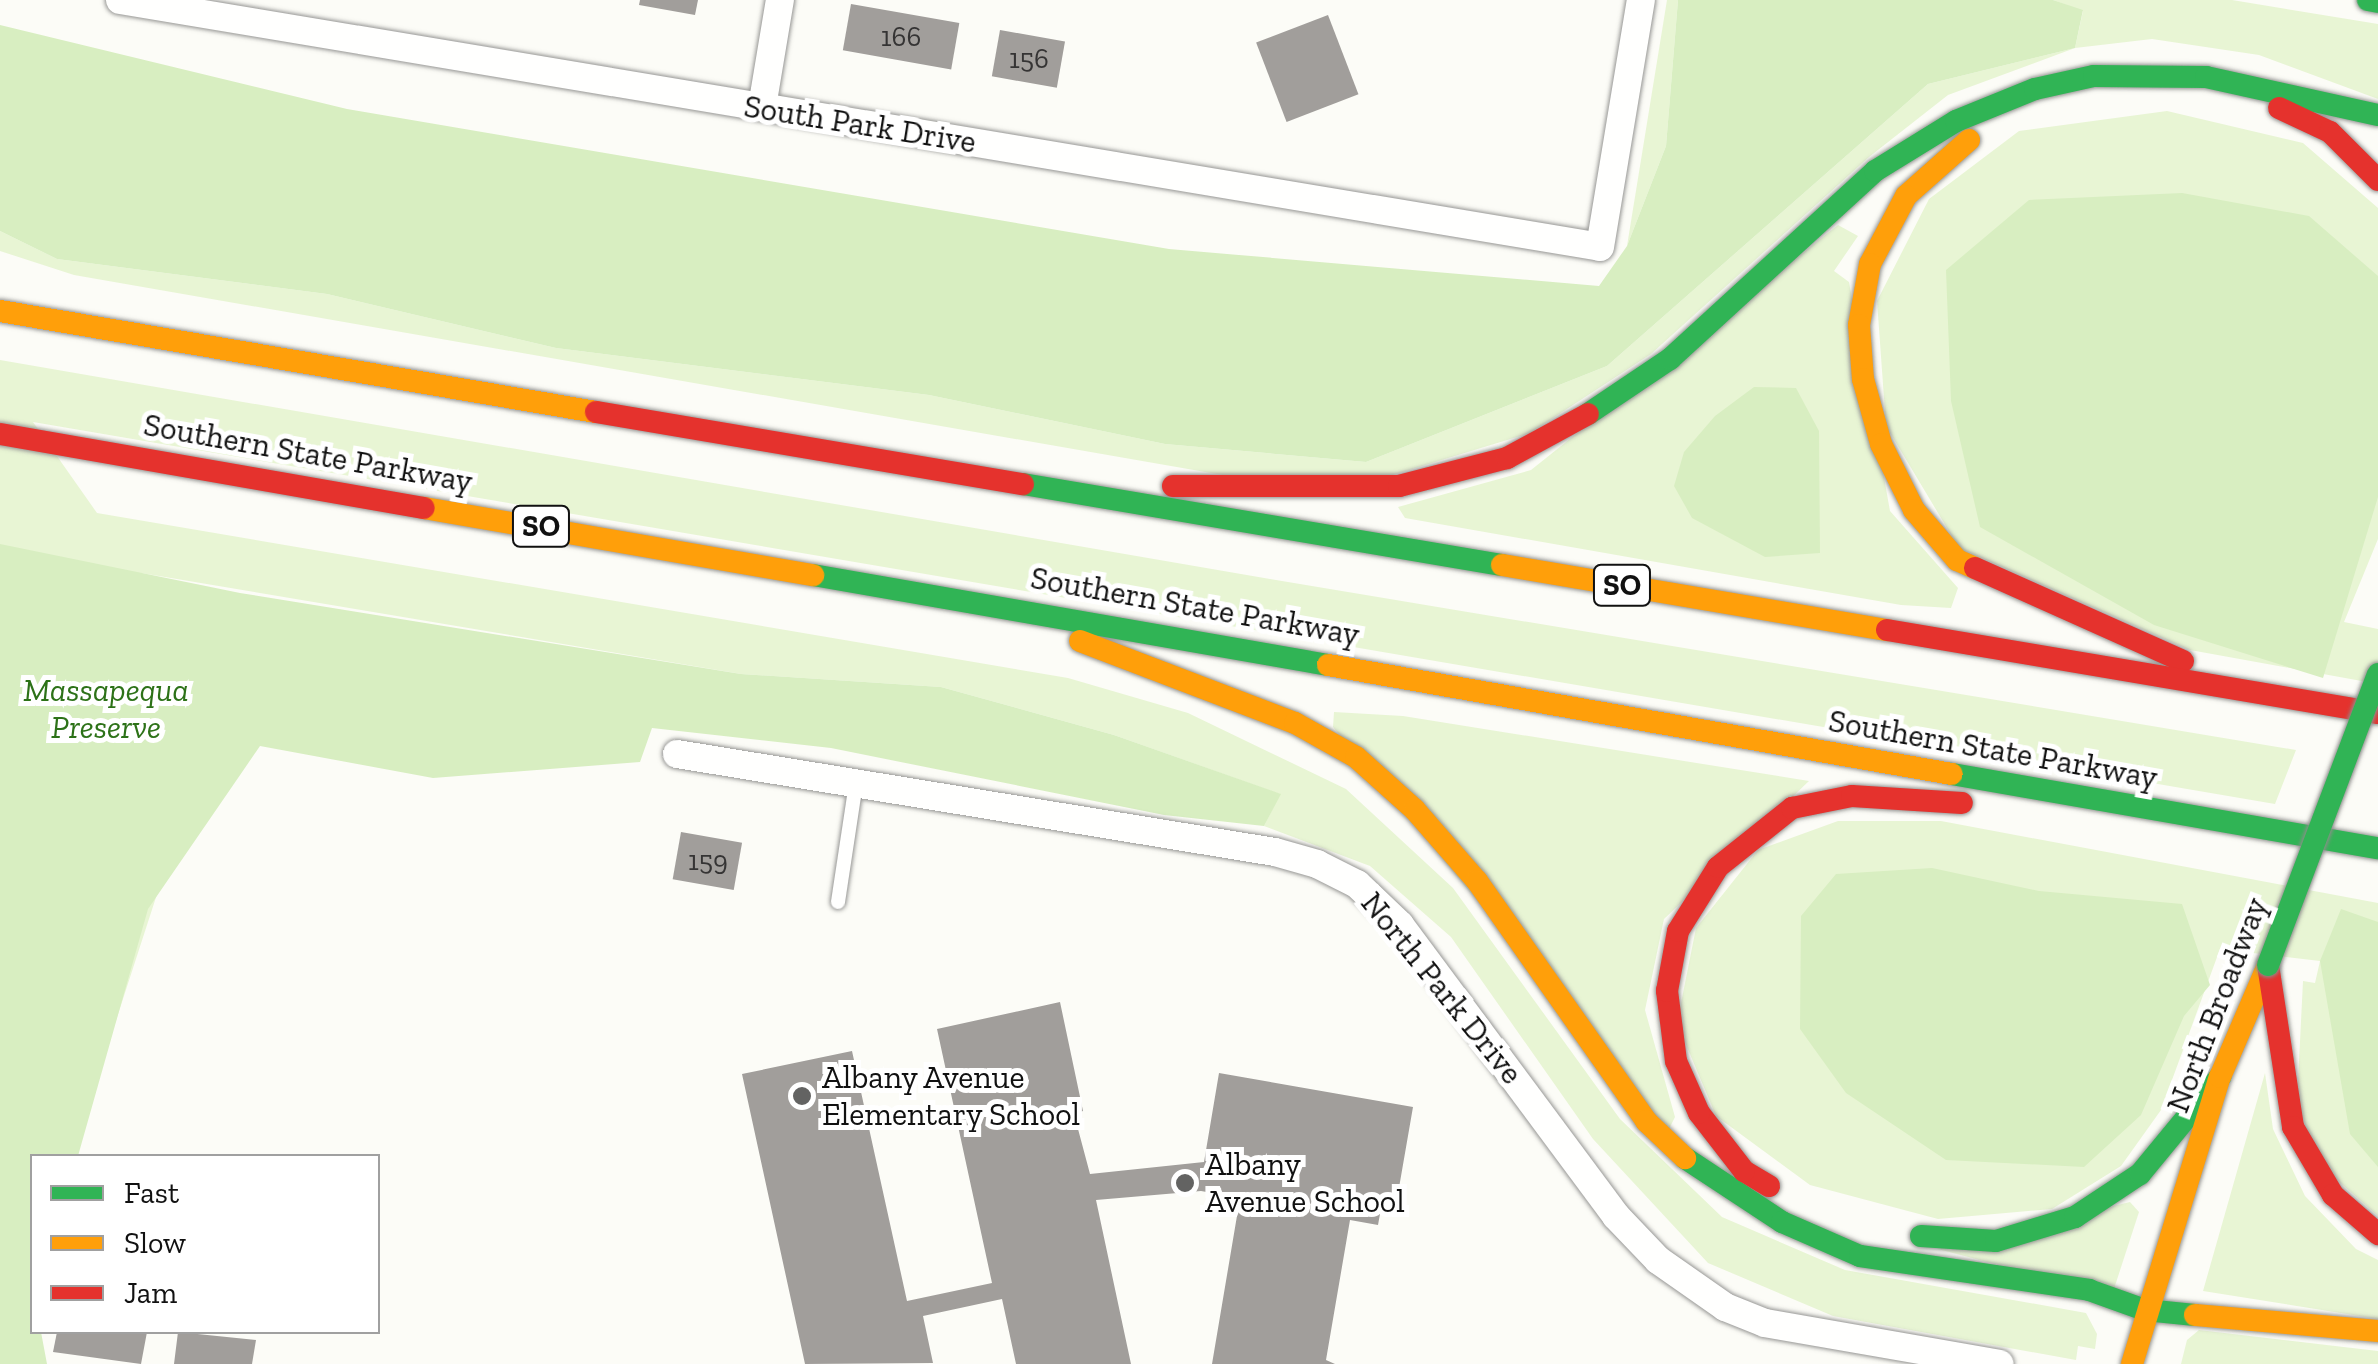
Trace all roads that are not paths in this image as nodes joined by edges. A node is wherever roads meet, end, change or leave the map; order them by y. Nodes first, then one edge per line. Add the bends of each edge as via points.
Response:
1 (120, 0) edge
2 (780, 0) edge
3 (1641, 0) edge
4 (2368, 0) edge
5 (2378, 2) edge
6 (762, 107) junction
7 (2378, 115) edge
8 (2378, 180) edge
9 (34, 291) dead end
10 (0, 311) edge
11 (533, 403) junction
12 (0, 434) edge
13 (0, 452) edge
14 (123, 455) junction
15 (998, 481) junction
16 (959, 596) junction
17 (2378, 674) edge
18 (2246, 689) junction
19 (2378, 713) edge
20 (676, 754) dead end
21 (856, 784) junction
22 (2197, 818) junction
23 (2378, 848) edge
24 (838, 902) dead end
25 (2268, 965) junction
26 (2220, 1077) junction
27 (1808, 1205) dead end
28 (1891, 1231) dead end
29 (2378, 1234) edge
30 (2145, 1310) junction
31 (2378, 1330) edge
32 (1999, 1364) edge
33 (2132, 1364) edge

1 - 6 street, South Park Drive
2 - 6 street
3 - 6 street, South Park Drive via 1600,247
4 - 5 main road
7 - 15 main road via 2206,76 2094,76 2035,89 1956,121 1874,171 1670,359 1559,433 1507,458 1398,486 1342,490
8 - 18 main road via 2330,132 2296,113 2196,93 2108,90 2046,102 1992,123 1906,196 1870,264 1859,325 1863,378 1881,444 1914,510 1957,560
9 - 11 main road via 248,330
10 - 11 main road, SO
11 - 15 main road, SO
12 - 14 main road, Southern State Parkway / SO
13 - 14 main road
14 - 16 main road, Southern State Parkway / SO
15 - 18 main road, SO
16 - 22 main road, Southern State Parkway / SO
16 - 30 main road via 1232,697 1356,757 1477,881 1646,1120 1678,1153 1782,1222 1860,1256 2089,1290
17 - 25 main road, North Broadway, bridge
18 - 19 main road, SO
20 - 21 street, North Park Drive
21 - 24 lane
21 - 32 street, North Park Drive via 1275,852 1357,884 1412,940 1616,1216 1658,1260 1724,1306 1766,1324
22 - 23 main road, Southern State Parkway / SO
22 - 27 main road via 1852,796 1792,808 1718,867 1678,931 1667,991 1676,1062 1699,1113 1744,1172
25 - 26 main road, North Broadway
25 - 29 main road via 2293,1128 2333,1196
26 - 28 main road via 2140,1174 2075,1217 1996,1242
26 - 30 main road, North Broadway
30 - 31 main road
30 - 33 main road, North Broadway

